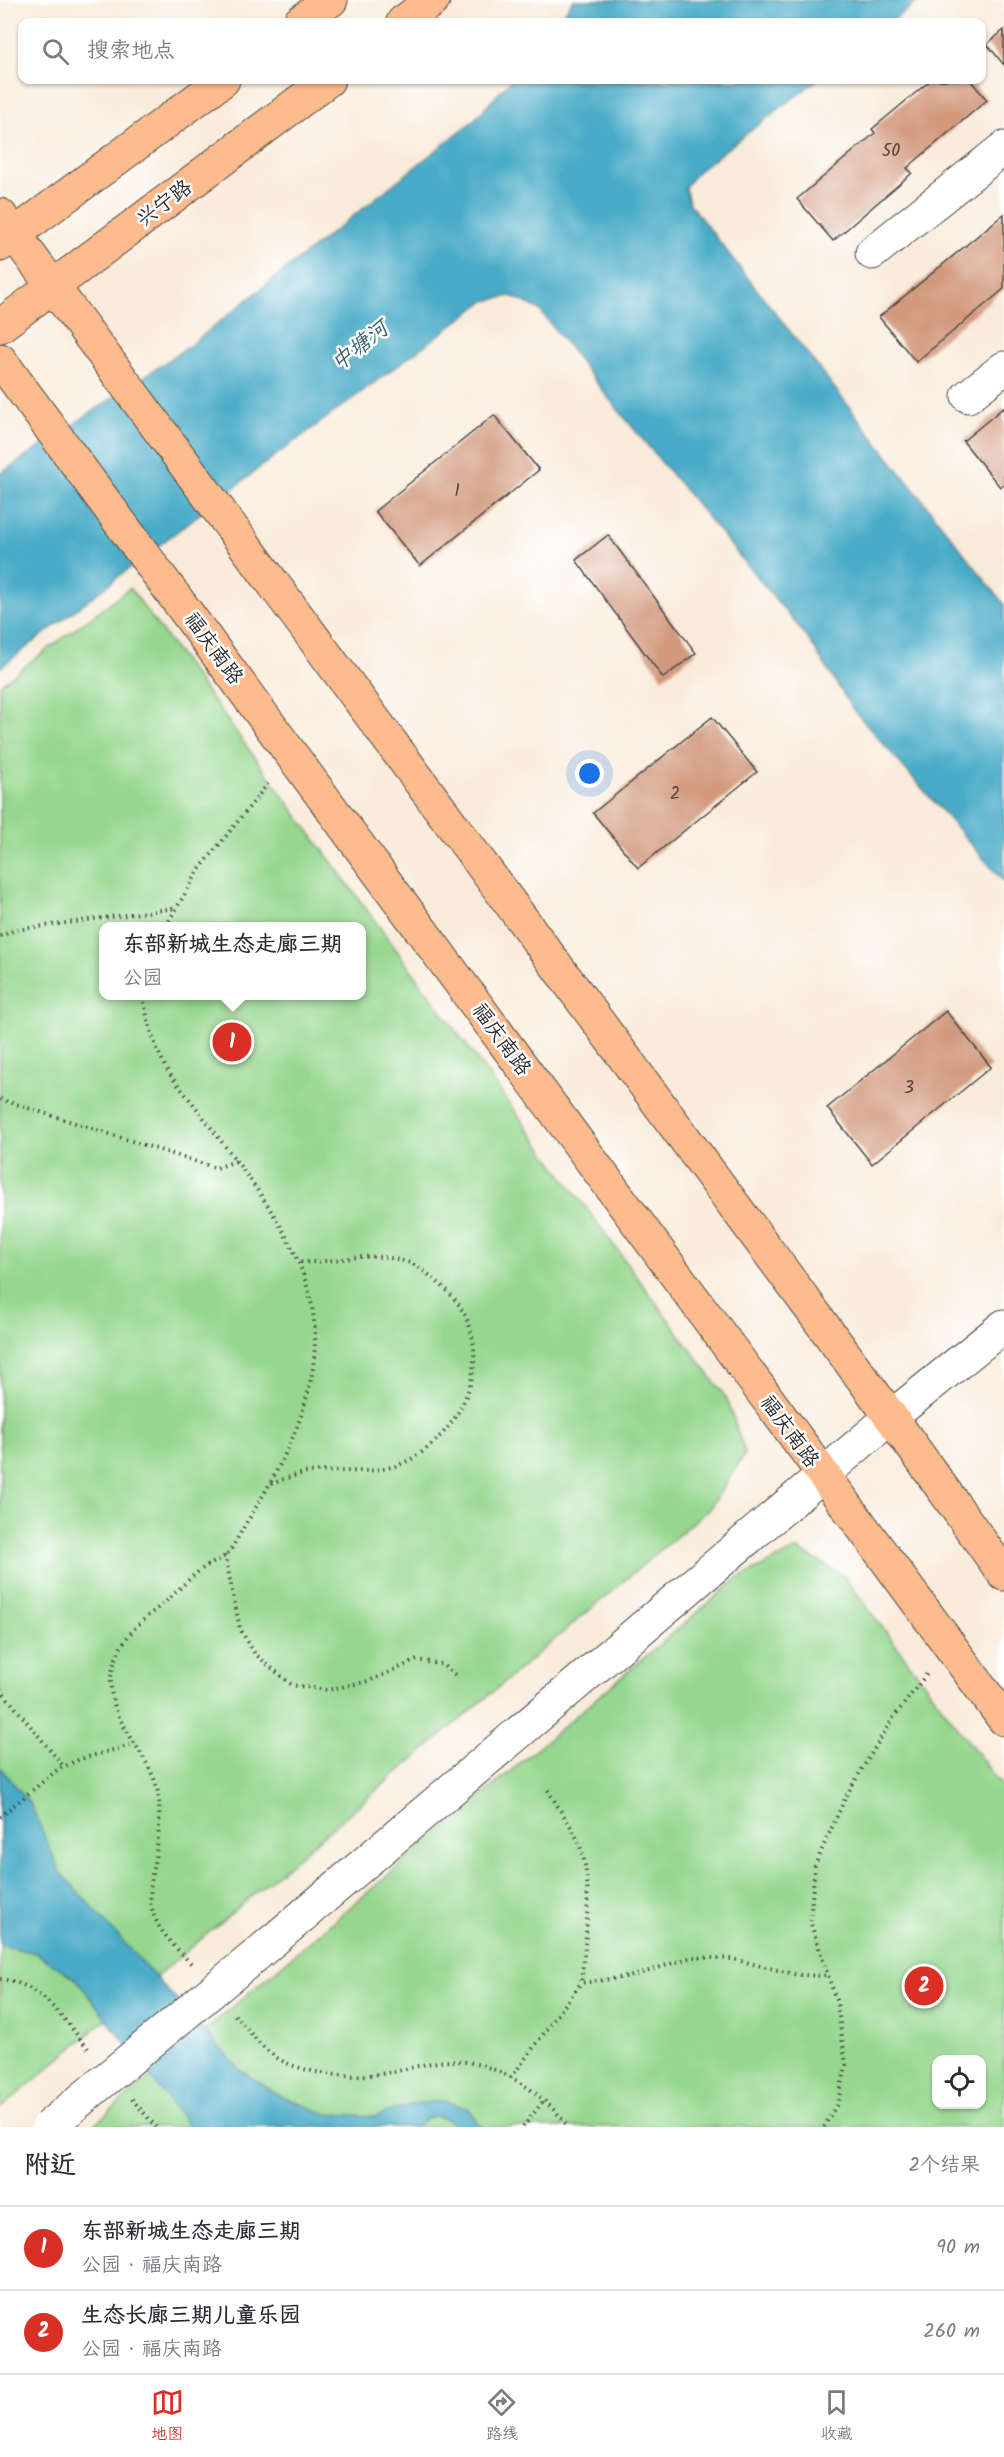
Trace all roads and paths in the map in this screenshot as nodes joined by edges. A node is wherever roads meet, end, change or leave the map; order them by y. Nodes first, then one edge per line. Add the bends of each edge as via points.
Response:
1 (330, 0) edge
2 (433, 0) edge
3 (305, 18) edge
4 (408, 18) edge
5 (217, 84) edge
6 (323, 84) edge
7 (1004, 148) edge
8 (5, 231) edge
9 (872, 253) dead end
10 (54, 285) junction
11 (0, 326) edge
12 (0, 360) edge
13 (1004, 368) edge
14 (968, 396) dead end
15 (292, 754) junction
16 (176, 908) junction
17 (169, 922) edge
18 (0, 936) edge
19 (144, 1000) edge
20 (0, 1099) edge
21 (236, 1161) junction
22 (298, 1262) junction
23 (1004, 1326) edge
24 (891, 1417) junction
25 (824, 1477) junction
26 (270, 1484) junction
27 (225, 1555) junction
28 (1004, 1574) edge
29 (950, 1645) junction
30 (458, 1677) dead end
31 (0, 1689) edge
32 (1004, 1719) edge
33 (135, 1744) junction
34 (64, 1767) junction
35 (548, 1790) dead end
36 (0, 1817) edge
37 (194, 1968) dead end
38 (829, 1976) junction
39 (0, 1979) edge
40 (581, 1983) junction
41 (234, 2013) dead end
42 (96, 2058) dead end
43 (512, 2078) junction
44 (126, 2092) dead end
45 (544, 2100) junction
46 (48, 2127) edge
47 (156, 2127) edge
48 (523, 2127) edge
49 (568, 2127) edge
50 (824, 2127) edge

1 - 3 main road
2 - 4 main road
5 - 8 main road
6 - 10 main road, 兴宁路
7 - 9 street
8 - 10 main road
10 - 11 main road, 兴宁路
10 - 24 main road
12 - 15 main road, 福庆南路
13 - 14 street
15 - 16 path via 199,870
15 - 25 main road, 福庆南路
16 - 17 path
16 - 18 path via 15,930
19 - 21 path via 148,1025 163,1062
20 - 21 path via 216,1168
21 - 22 path
22 - 26 path via 314,1314 315,1360 294,1436
22 - 26 path via 354,1255 381,1257 408,1263 432,1277 453,1295 469,1322 474,1374 463,1408 442,1435 412,1459 376,1472 310,1472
23 - 24 street
24 - 25 street
24 - 28 main road
25 - 29 main road, 福庆南路
25 - 46 street, bridge
26 - 27 path
27 - 30 path via 240,1629 255,1654 292,1685 327,1690 369,1681 417,1660 441,1664
27 - 33 path via 143,1617 124,1640 113,1668 111,1690 123,1728
29 - 32 main road, 福庆南路
29 - 38 path via 893,1718 847,1794 815,1865 810,1921
31 - 34 path
33 - 34 path
33 - 37 path via 149,1767 159,1799 158,1845 150,1896 154,1917
34 - 36 path
35 - 40 path via 580,1846 586,1878
38 - 40 path via 798,1975 733,1959 692,1957 633,1976
38 - 50 path via 844,2035 846,2065 838,2102
39 - 42 path via 24,1984 44,1997
40 - 43 path
41 - 43 path via 257,2040 286,2064 321,2075 390,2072 452,2061
43 - 45 path
44 - 47 path
45 - 48 path
45 - 49 path

